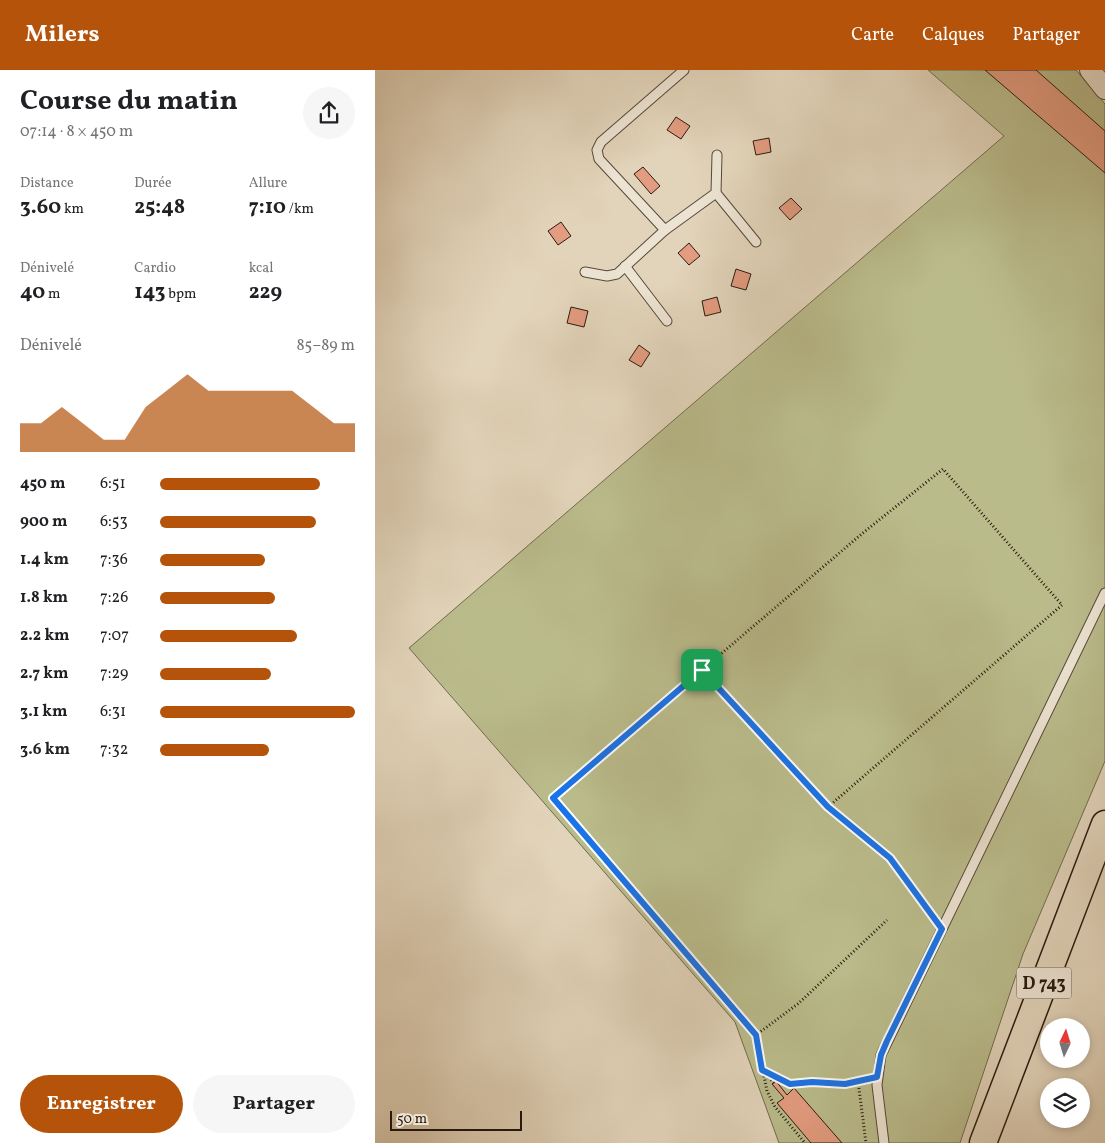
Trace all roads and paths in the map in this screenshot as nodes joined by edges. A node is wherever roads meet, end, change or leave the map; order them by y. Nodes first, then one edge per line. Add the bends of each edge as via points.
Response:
1 (683, 70) edge
2 (1090, 70) edge
3 (1105, 89) edge
4 (717, 155) dead end
5 (716, 193) junction
6 (665, 230) junction
7 (756, 242) dead end
8 (625, 266) junction
9 (585, 272) dead end
10 (667, 320) dead end
11 (1105, 593) edge
12 (702, 670) junction
13 (828, 807) junction
14 (1105, 824) edge
15 (887, 920) dead end
16 (942, 929) junction
17 (756, 1035) junction
18 (762, 1070) junction
19 (877, 1077) junction
20 (859, 1082) junction
21 (774, 1083) dead end
22 (805, 1143) edge
23 (867, 1143) edge
24 (884, 1143) edge
25 (983, 1143) edge

1 - 6 lane via 601,142 597,150 599,159
2 - 3 street
4 - 5 lane
5 - 6 lane
5 - 7 lane
6 - 8 lane
8 - 9 lane via 617,274 607,276
8 - 10 lane
11 - 16 lane
12 - 13 path
12 - 13 path via 943,469 1062,605
12 - 17 path via 553,798
13 - 16 path via 890,858
14 - 25 main road, D 743
15 - 17 path via 799,1003
16 - 19 lane via 887,1041
17 - 18 path
18 - 20 path via 790,1084
18 - 21 path
18 - 22 path via 775,1107
19 - 20 path
19 - 24 lane
20 - 23 path

